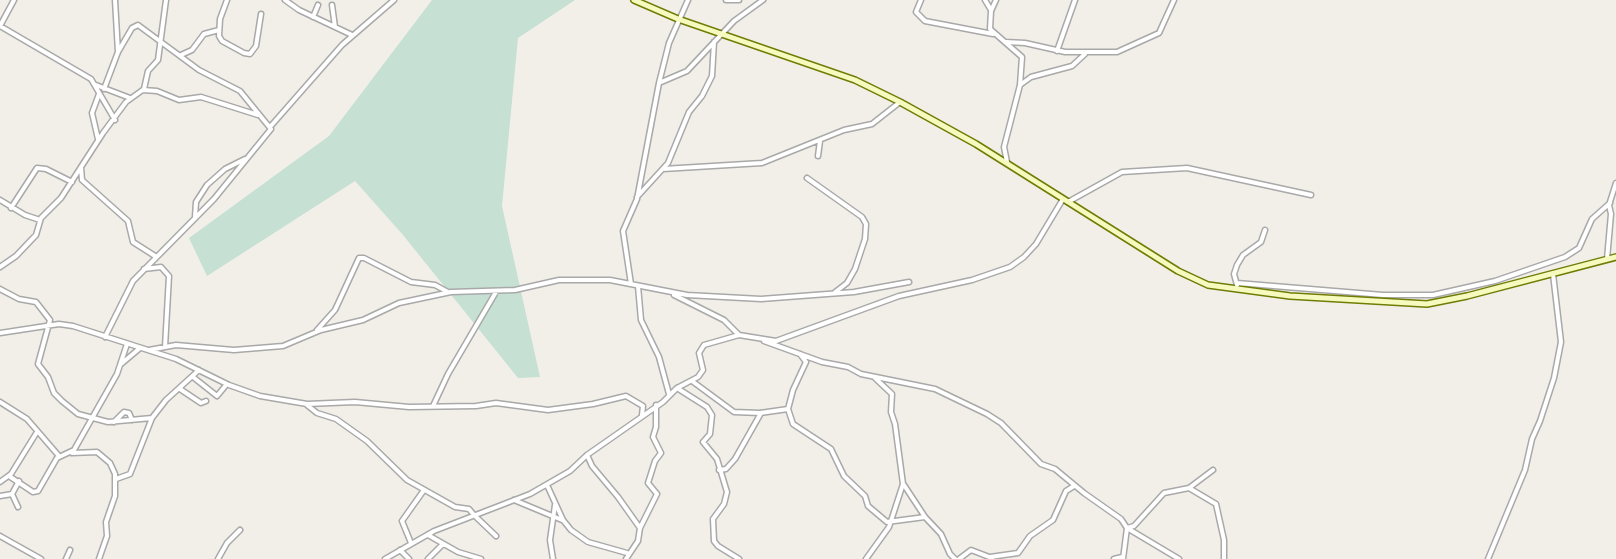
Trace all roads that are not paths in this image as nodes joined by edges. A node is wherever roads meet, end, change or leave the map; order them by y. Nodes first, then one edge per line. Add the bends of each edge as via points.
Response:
1 (14, 0) edge
2 (115, 0) edge
3 (166, 0) edge
4 (227, 0) edge
5 (285, 0) edge
6 (383, 0) edge
7 (634, 0) edge
8 (688, 0) edge
9 (726, 0) edge
10 (739, 0) edge
11 (763, 0) edge
12 (921, 0) edge
13 (985, 0) edge
14 (996, 0) edge
15 (1075, 0) edge
16 (1174, 0) edge
17 (392, 1) edge
18 (332, 4) dead end
19 (318, 5) dead end
20 (991, 11) junction
21 (261, 14) dead end
22 (313, 17) junction
23 (678, 19) junction
24 (0, 26) edge
25 (335, 27) junction
26 (219, 30) junction
27 (721, 34) junction
28 (993, 34) junction
29 (352, 35) junction
30 (159, 38) junction
31 (714, 42) junction
32 (1006, 42) junction
33 (1057, 51) junction
34 (117, 52) junction
35 (1085, 54) junction
36 (181, 56) junction
37 (659, 83) junction
38 (96, 85) junction
39 (1020, 85) junction
40 (104, 89) junction
41 (142, 90) junction
42 (99, 94) junction
43 (130, 98) junction
44 (900, 102) junction
45 (258, 115) junction
46 (115, 120) junction
47 (270, 127) junction
48 (98, 140) junction
49 (820, 141) junction
50 (818, 156) dead end
51 (246, 159) junction
52 (1008, 164) junction
53 (81, 166) junction
54 (663, 169) junction
55 (807, 178) dead end
56 (72, 182) junction
57 (1616, 183) edge
58 (1311, 195) dead end
59 (636, 199) junction
60 (0, 200) edge
61 (1066, 200) junction
62 (1610, 203) junction
63 (11, 208) junction
64 (195, 219) junction
65 (40, 220) junction
66 (1265, 230) dead end
67 (156, 256) junction
68 (1616, 257) edge
69 (1607, 259) junction
70 (0, 267) edge
71 (144, 269) junction
72 (1552, 272) junction
73 (909, 282) dead end
74 (1237, 283) junction
75 (631, 284) junction
76 (638, 285) junction
77 (0, 289) edge
78 (1240, 290) junction
79 (496, 292) junction
80 (449, 293) junction
81 (671, 293) junction
82 (833, 293) junction
83 (50, 325) junction
84 (0, 333) edge
85 (315, 333) junction
86 (739, 335) junction
87 (105, 337) junction
88 (760, 339) junction
89 (127, 344) junction
90 (165, 347) junction
91 (141, 348) junction
92 (148, 350) junction
93 (798, 352) junction
94 (120, 364) junction
95 (199, 369) junction
96 (873, 376) junction
97 (193, 377) junction
98 (692, 381) junction
99 (228, 384) junction
100 (678, 388) junction
101 (180, 389) junction
102 (669, 395) junction
103 (206, 400) dead end
104 (0, 402) edge
105 (307, 404) junction
106 (656, 405) junction
107 (433, 406) junction
108 (788, 409) junction
109 (761, 413) junction
110 (91, 416) junction
111 (152, 418) junction
112 (640, 418) junction
113 (132, 420) junction
114 (114, 422) junction
115 (37, 432) junction
116 (71, 453) junction
117 (587, 455) junction
118 (59, 456) junction
119 (719, 470) junction
120 (1213, 470) dead end
121 (9, 476) junction
122 (116, 479) junction
123 (19, 481) junction
124 (0, 482) edge
125 (903, 484) junction
126 (547, 485) junction
127 (1074, 486) junction
128 (1189, 488) junction
129 (424, 490) junction
130 (12, 494) junction
131 (0, 496) edge
132 (514, 500) junction
133 (555, 504) junction
134 (18, 507) dead end
135 (474, 515) junction
136 (553, 515) junction
137 (925, 517) junction
138 (563, 520) junction
139 (892, 522) junction
140 (640, 528) junction
141 (1127, 528) junction
142 (240, 530) dead end
143 (428, 534) junction
144 (0, 536) edge
145 (496, 536) dead end
146 (411, 543) junction
147 (443, 544) junction
148 (70, 550) dead end
149 (400, 550) junction
150 (627, 553) junction
151 (1018, 553) junction
152 (37, 558) edge
153 (992, 558) edge
154 (1122, 558) edge
155 (66, 559) edge
156 (99, 559) edge
157 (218, 559) edge
158 (386, 559) edge
159 (409, 559) edge
160 (428, 559) edge
161 (481, 559) edge
162 (554, 559) edge
163 (626, 559) edge
164 (739, 559) edge
165 (866, 559) edge
166 (957, 559) edge
167 (1022, 559) edge
168 (1113, 559) edge
169 (1178, 559) edge
170 (1224, 559) edge
171 (1488, 559) edge

1 - 24 street
2 - 34 street
3 - 30 street
4 - 26 street
5 - 22 street
6 - 17 street
7 - 23 main road
8 - 23 street
9 - 10 street
11 - 27 street
12 - 28 street via 916,12 925,21
13 - 20 street
14 - 20 street
15 - 33 street
16 - 35 street via 1165,24 1155,36 1117,52
17 - 29 street
18 - 25 street
19 - 22 street
20 - 28 street via 989,26
21 - 26 street via 256,46 250,54 222,41
22 - 25 street
23 - 27 main road
23 - 37 street
24 - 38 street
25 - 29 street
26 - 36 street via 204,34 192,50
27 - 31 street
27 - 44 main road via 855,80
28 - 32 street
29 - 47 street
30 - 34 street via 136,25
30 - 36 street
30 - 41 street via 157,63 149,69
31 - 37 street via 687,71
31 - 54 street via 713,74 689,111
32 - 33 street
32 - 39 street via 1021,55
33 - 35 street
34 - 40 street
35 - 39 street via 1072,66 1031,77
36 - 45 street via 240,91
37 - 59 street
38 - 40 street
38 - 42 street
39 - 52 street via 1005,143
40 - 43 street
41 - 43 street
41 - 45 street via 157,91 173,99 201,97
42 - 46 street
42 - 48 street via 92,113
43 - 46 street
44 - 49 street via 872,124
44 - 52 main road
45 - 47 street
46 - 48 street
47 - 51 street
48 - 53 street
49 - 50 street
49 - 54 street via 754,165
51 - 64 street
51 - 64 street via 225,169 207,185 196,202
52 - 61 main road
53 - 56 street
53 - 67 street via 82,180 128,221 132,241
54 - 59 street
55 - 82 street via 866,224 855,269 847,283
56 - 63 street via 37,168
56 - 65 street
57 - 62 street
58 - 61 street via 1187,168 1119,173
59 - 75 street via 623,231
60 - 63 street
61 - 78 main road via 1190,278
61 - 88 street via 1036,244 1010,267 899,296 783,339
62 - 69 street
62 - 74 street via 1592,219 1581,246 1570,254 1503,279 1432,295 1396,296
63 - 65 street
64 - 67 street
65 - 70 street via 36,235
66 - 74 street via 1262,242 1239,261 1234,274
67 - 71 street
68 - 69 main road
69 - 72 main road
71 - 87 street via 129,287
71 - 90 street via 161,267 170,276
72 - 78 main road via 1426,304
72 - 171 street via 1561,334 1554,378 1532,439 1526,471
73 - 82 street
74 - 78 street
75 - 76 street
75 - 79 street via 604,279 560,280
76 - 81 street
76 - 102 street via 641,320 659,357
77 - 83 street via 21,300 38,303
79 - 80 street
79 - 107 street
80 - 85 street via 399,303 363,320
80 - 85 street via 435,285 411,282 359,258 335,310
81 - 82 street via 761,298
81 - 86 street via 724,320
83 - 84 street
83 - 87 street via 66,324
83 - 110 street via 38,364 56,395 78,414
85 - 90 street via 283,346 234,350
86 - 88 street
86 - 98 street via 704,345 699,353 703,370
87 - 89 street
88 - 93 street
89 - 91 street
89 - 94 street
90 - 92 street
91 - 92 street
91 - 94 street
92 - 95 street
93 - 96 street
93 - 108 street via 806,363 792,390
94 - 110 street
95 - 97 street
95 - 99 street
96 - 125 street via 892,394 891,412
96 - 127 street via 934,389 990,416 1038,463 1055,469
97 - 99 street via 217,396
97 - 101 street
98 - 100 street
98 - 109 street via 734,412
99 - 105 street via 260,396
100 - 102 street
100 - 119 street via 707,407 712,415 710,434 703,441 716,456
101 - 103 street via 201,403
101 - 111 street
102 - 106 street
104 - 115 street via 23,416
105 - 107 street
105 - 129 street via 317,413 336,418
106 - 112 street
106 - 140 street via 653,437 661,454 648,483 657,494
107 - 112 street via 498,403 548,410 626,396 644,407
108 - 109 street
108 - 139 street via 795,426 831,449 843,474 865,495 868,506
109 - 119 street via 731,465
110 - 114 street
110 - 116 street
111 - 113 street
111 - 122 street via 130,474
112 - 117 street
113 - 114 street
113 - 114 street via 124,412
115 - 118 street
115 - 121 street
116 - 118 street
116 - 122 street via 97,452 110,463
117 - 126 street
117 - 140 street
118 - 123 street via 38,491 33,492
119 - 164 street via 727,494 713,519 714,541
120 - 128 street
121 - 123 street
121 - 124 street
122 - 156 street via 106,522 107,536
123 - 130 street
125 - 137 street
125 - 139 street
126 - 132 street
126 - 133 street
127 - 141 street via 1115,514
127 - 151 street via 1066,491 1053,520 1030,536
128 - 141 street via 1164,493 1136,524
128 - 170 street via 1216,504
129 - 135 street via 455,507 469,509
129 - 146 street via 402,519
130 - 131 street
130 - 134 street
132 - 135 street
132 - 136 street
133 - 136 street
133 - 138 street
135 - 143 street
135 - 145 street
136 - 138 street
136 - 162 street via 550,540
137 - 139 street
137 - 166 street
138 - 150 street via 588,542
139 - 165 street
140 - 150 street via 638,541
141 - 154 street
141 - 169 street
142 - 157 street via 226,543
143 - 146 street
143 - 147 street
144 - 152 street via 28,549
146 - 149 street
147 - 160 street
147 - 161 street
148 - 155 street
149 - 158 street
149 - 159 street
150 - 163 street
151 - 153 street
151 - 167 street
153 - 166 street via 971,550
154 - 168 street

